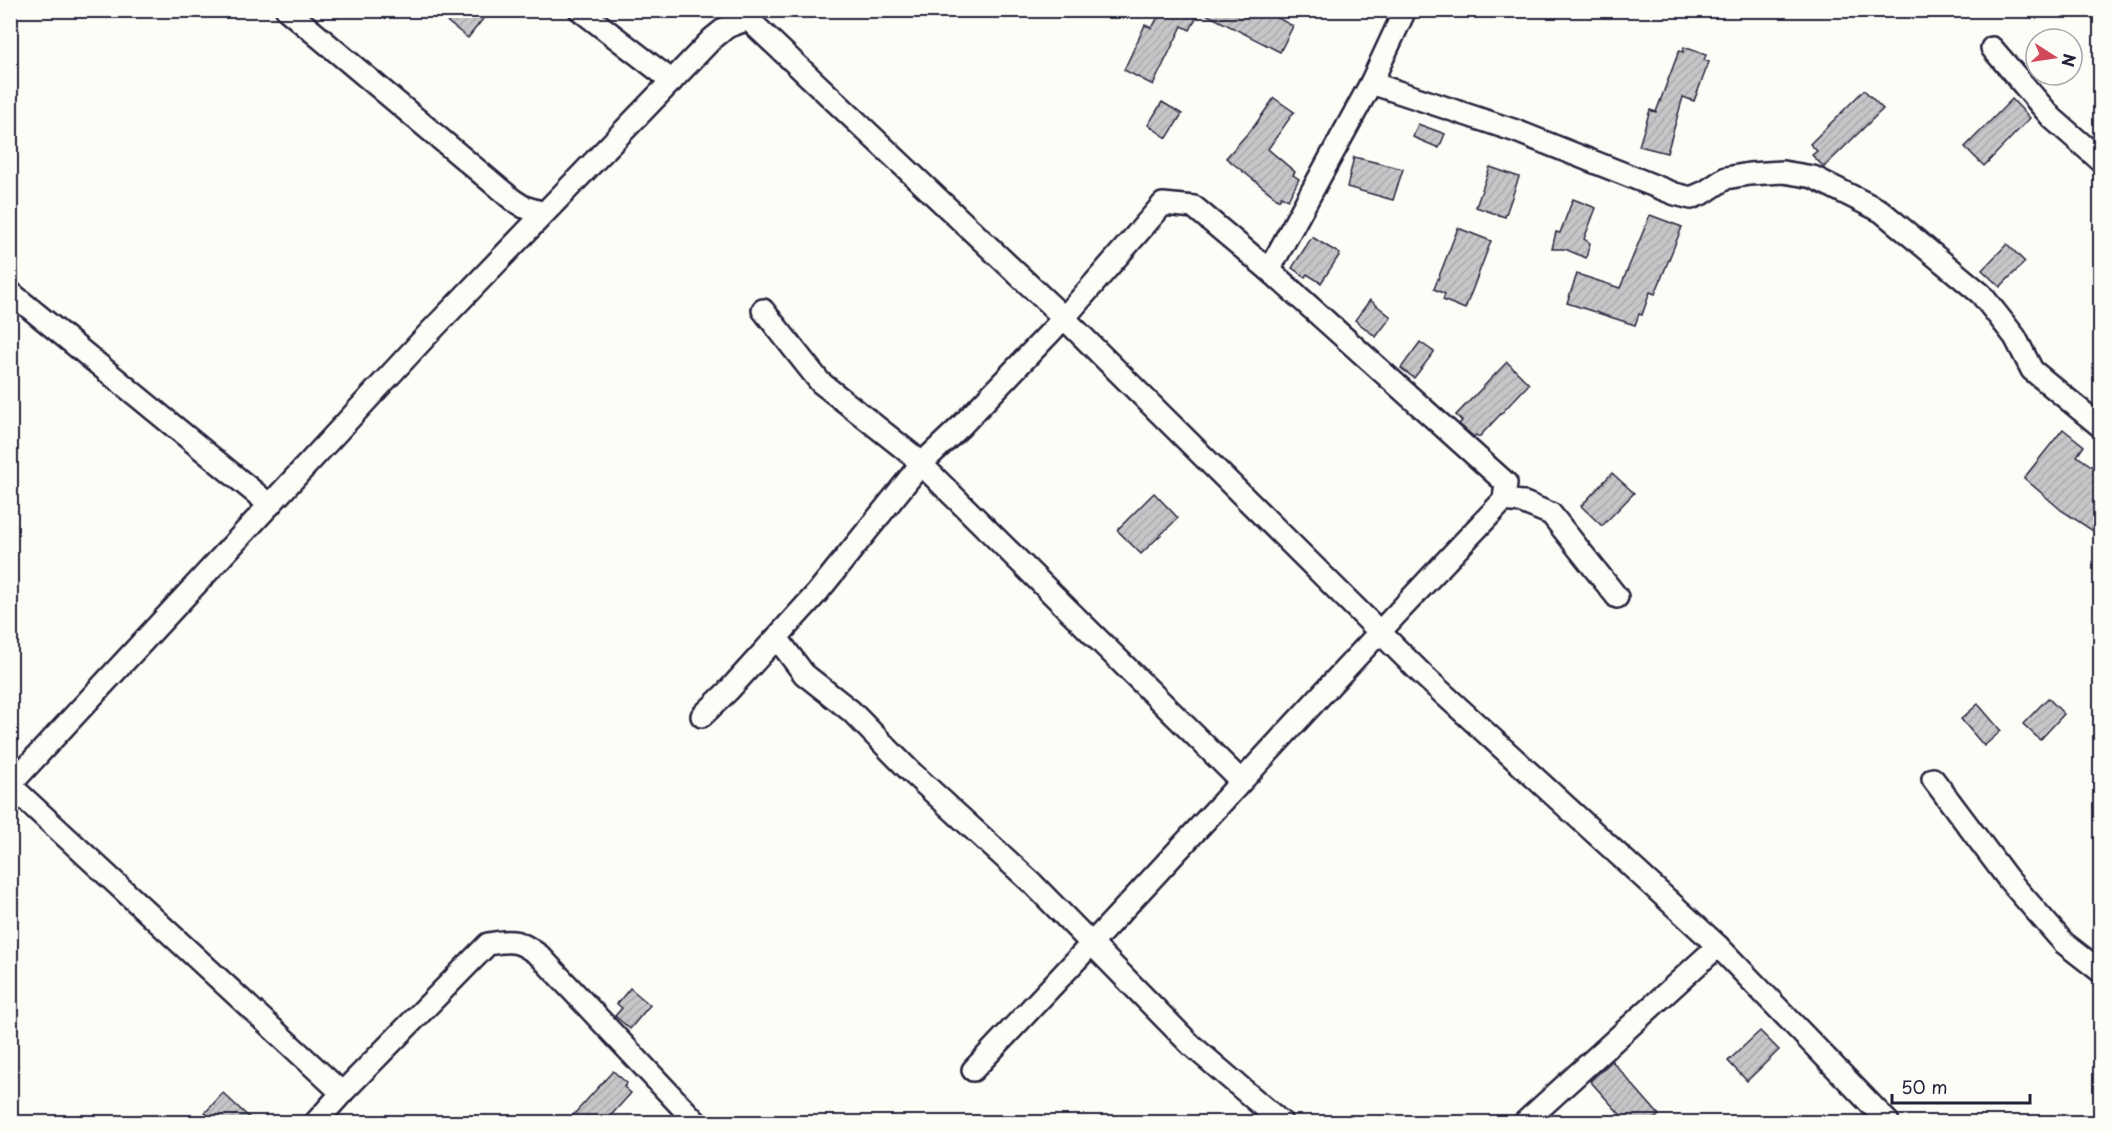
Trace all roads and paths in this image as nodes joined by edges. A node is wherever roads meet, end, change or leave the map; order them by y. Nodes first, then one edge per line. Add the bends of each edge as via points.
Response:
1 (287, 10) edge
2 (580, 10) edge
3 (1405, 10) edge
4 (748, 15) edge
5 (1992, 48) dead end
6 (672, 81) junction
7 (1371, 83) junction
8 (2100, 160) edge
9 (544, 213) junction
10 (1269, 270) junction
11 (10, 292) edge
12 (763, 309) dead end
13 (1064, 318) junction
14 (2100, 426) edge
15 (921, 464) junction
16 (1504, 500) junction
17 (270, 505) junction
18 (1617, 597) dead end
19 (1379, 631) junction
20 (777, 638) junction
21 (702, 716) dead end
22 (1933, 779) dead end
23 (1241, 781) junction
24 (1091, 945) junction
25 (1718, 946) junction
26 (2100, 971) edge
27 (973, 1070) dead end
28 (342, 1093) junction
29 (316, 1122) edge
30 (696, 1122) edge
31 (1281, 1122) edge
32 (1525, 1122) edge
33 (1888, 1122) edge

1 - 9 street via 513,200
2 - 6 street
3 - 7 street
4 - 6 street via 712,39
4 - 13 street
5 - 8 street via 2052,118
6 - 9 street
7 - 10 street
7 - 14 street via 1516,131 1691,198 1726,178 1749,174 1783,172 1813,177 1881,211 1981,294 2015,337 2032,370
9 - 17 street
10 - 13 street via 1194,207 1163,204
10 - 16 street via 1506,483
11 - 17 street
12 - 15 street via 820,382
13 - 15 street
13 - 19 street
15 - 20 street
15 - 23 street
16 - 18 street via 1522,502 1551,514
16 - 19 street
17 - 28 street via 10,785
19 - 23 street
19 - 25 street
20 - 21 street
20 - 24 street via 804,674 851,711
22 - 26 street via 2008,879 2064,943
23 - 24 street
24 - 27 street
24 - 31 street via 1190,1044
25 - 32 street
25 - 33 street
28 - 29 street
28 - 30 street via 488,944 513,941 540,956

